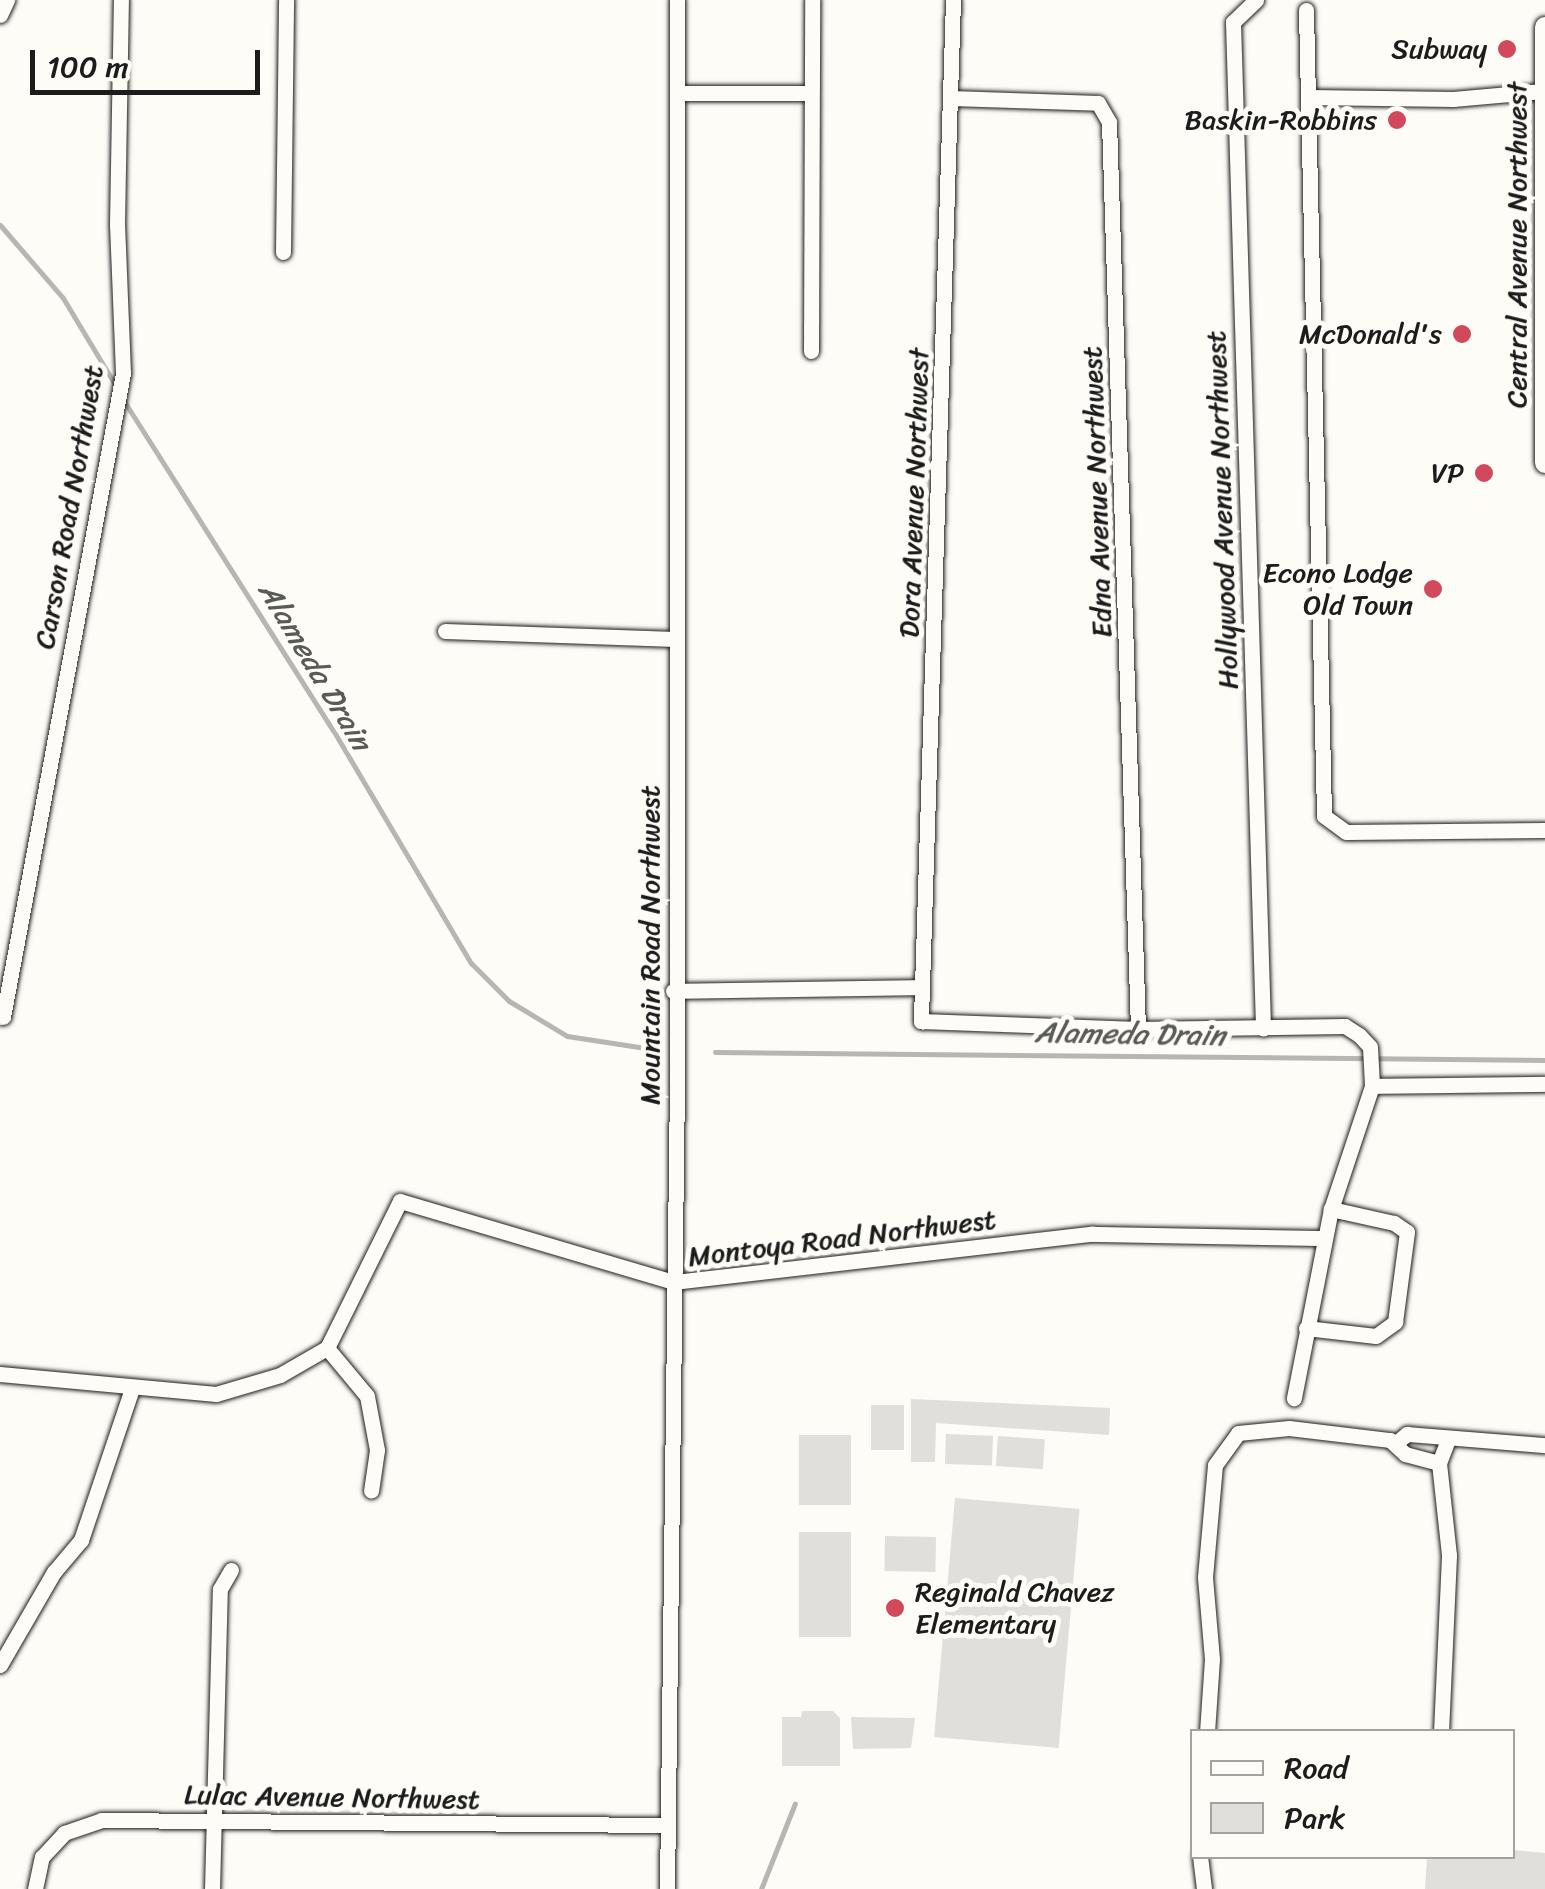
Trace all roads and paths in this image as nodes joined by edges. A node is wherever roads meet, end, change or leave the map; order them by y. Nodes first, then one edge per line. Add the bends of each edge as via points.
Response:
1 (7, 0) edge
2 (122, 0) edge
3 (286, 0) edge
4 (677, 0) edge
5 (812, 0) edge
6 (953, 0) edge
7 (1256, 0) edge
8 (1306, 10) dead end
9 (0, 14) edge
10 (1545, 28) edge
11 (1543, 90) edge
12 (678, 93) junction
13 (810, 93) junction
14 (1309, 97) junction
15 (951, 98) junction
16 (284, 252) dead end
17 (811, 351) dead end
18 (1545, 463) edge
19 (444, 631) dead end
20 (674, 639) junction
21 (1545, 830) edge
22 (920, 987) junction
23 (674, 992) junction
24 (3, 1017) dead end
25 (1138, 1029) junction
26 (1263, 1029) junction
27 (1371, 1080) junction
28 (1545, 1084) edge
29 (1331, 1209) junction
30 (1324, 1238) junction
31 (674, 1282) junction
32 (1306, 1328) junction
33 (327, 1348) junction
34 (0, 1374) edge
35 (132, 1391) junction
36 (1294, 1398) dead end
37 (1448, 1440) junction
38 (1397, 1442) junction
39 (1545, 1445) edge
40 (1439, 1463) junction
41 (371, 1491) dead end
42 (232, 1570) dead end
43 (0, 1665) edge
44 (1207, 1729) edge
45 (1441, 1729) edge
46 (214, 1820) junction
47 (667, 1826) junction
48 (1200, 1859) edge
49 (34, 1889) edge
50 (212, 1889) edge
51 (667, 1889) edge
52 (1204, 1889) edge

1 - 9 street
2 - 24 street, Carson Road Northwest via 117,225 123,374
3 - 16 street
4 - 12 street, Mountain Road Northwest
5 - 13 street
6 - 15 street, Dora Avenue Northwest
7 - 26 street, Hollywood Avenue Northwest via 1233,22
8 - 14 street
10 - 11 main road, Central Avenue Northwest
11 - 14 street via 1453,99
11 - 18 main road, Central Avenue Northwest
12 - 13 street
12 - 20 street, Mountain Road Northwest
13 - 17 street via 816,304
14 - 21 street via 1324,816 1346,832
15 - 22 street, Dora Avenue Northwest
15 - 25 street, Edna Avenue Northwest via 1098,102 1109,122
19 - 20 street
20 - 23 street, Mountain Road Northwest
22 - 23 street
22 - 25 street via 920,1022
23 - 31 street, Mountain Road Northwest
25 - 26 street
26 - 27 street via 1345,1026 1370,1047
27 - 28 street
27 - 29 street
29 - 30 street
29 - 32 street via 1407,1232 1395,1322 1376,1336
30 - 31 street, Montoya Road Northwest via 1092,1234
30 - 32 street
31 - 33 street, Montoya Road Northwest via 400,1201
31 - 47 street, Mountain Road Northwest
32 - 36 street
33 - 35 street via 280,1374 216,1394
33 - 41 street via 367,1396 377,1450
34 - 35 street
35 - 43 street via 81,1540 54,1572
37 - 38 street via 1407,1434
37 - 39 street
37 - 40 street
38 - 40 street via 1406,1454
38 - 44 street via 1289,1428 1238,1432 1215,1465 1205,1577 1212,1659
40 - 45 street via 1449,1555
42 - 46 street via 220,1590
46 - 47 street, Lulac Avenue Northwest
46 - 49 street, Lulac Avenue Northwest via 101,1820 64,1833 42,1857
46 - 50 street
47 - 51 street, Mountain Road Northwest
48 - 52 street

